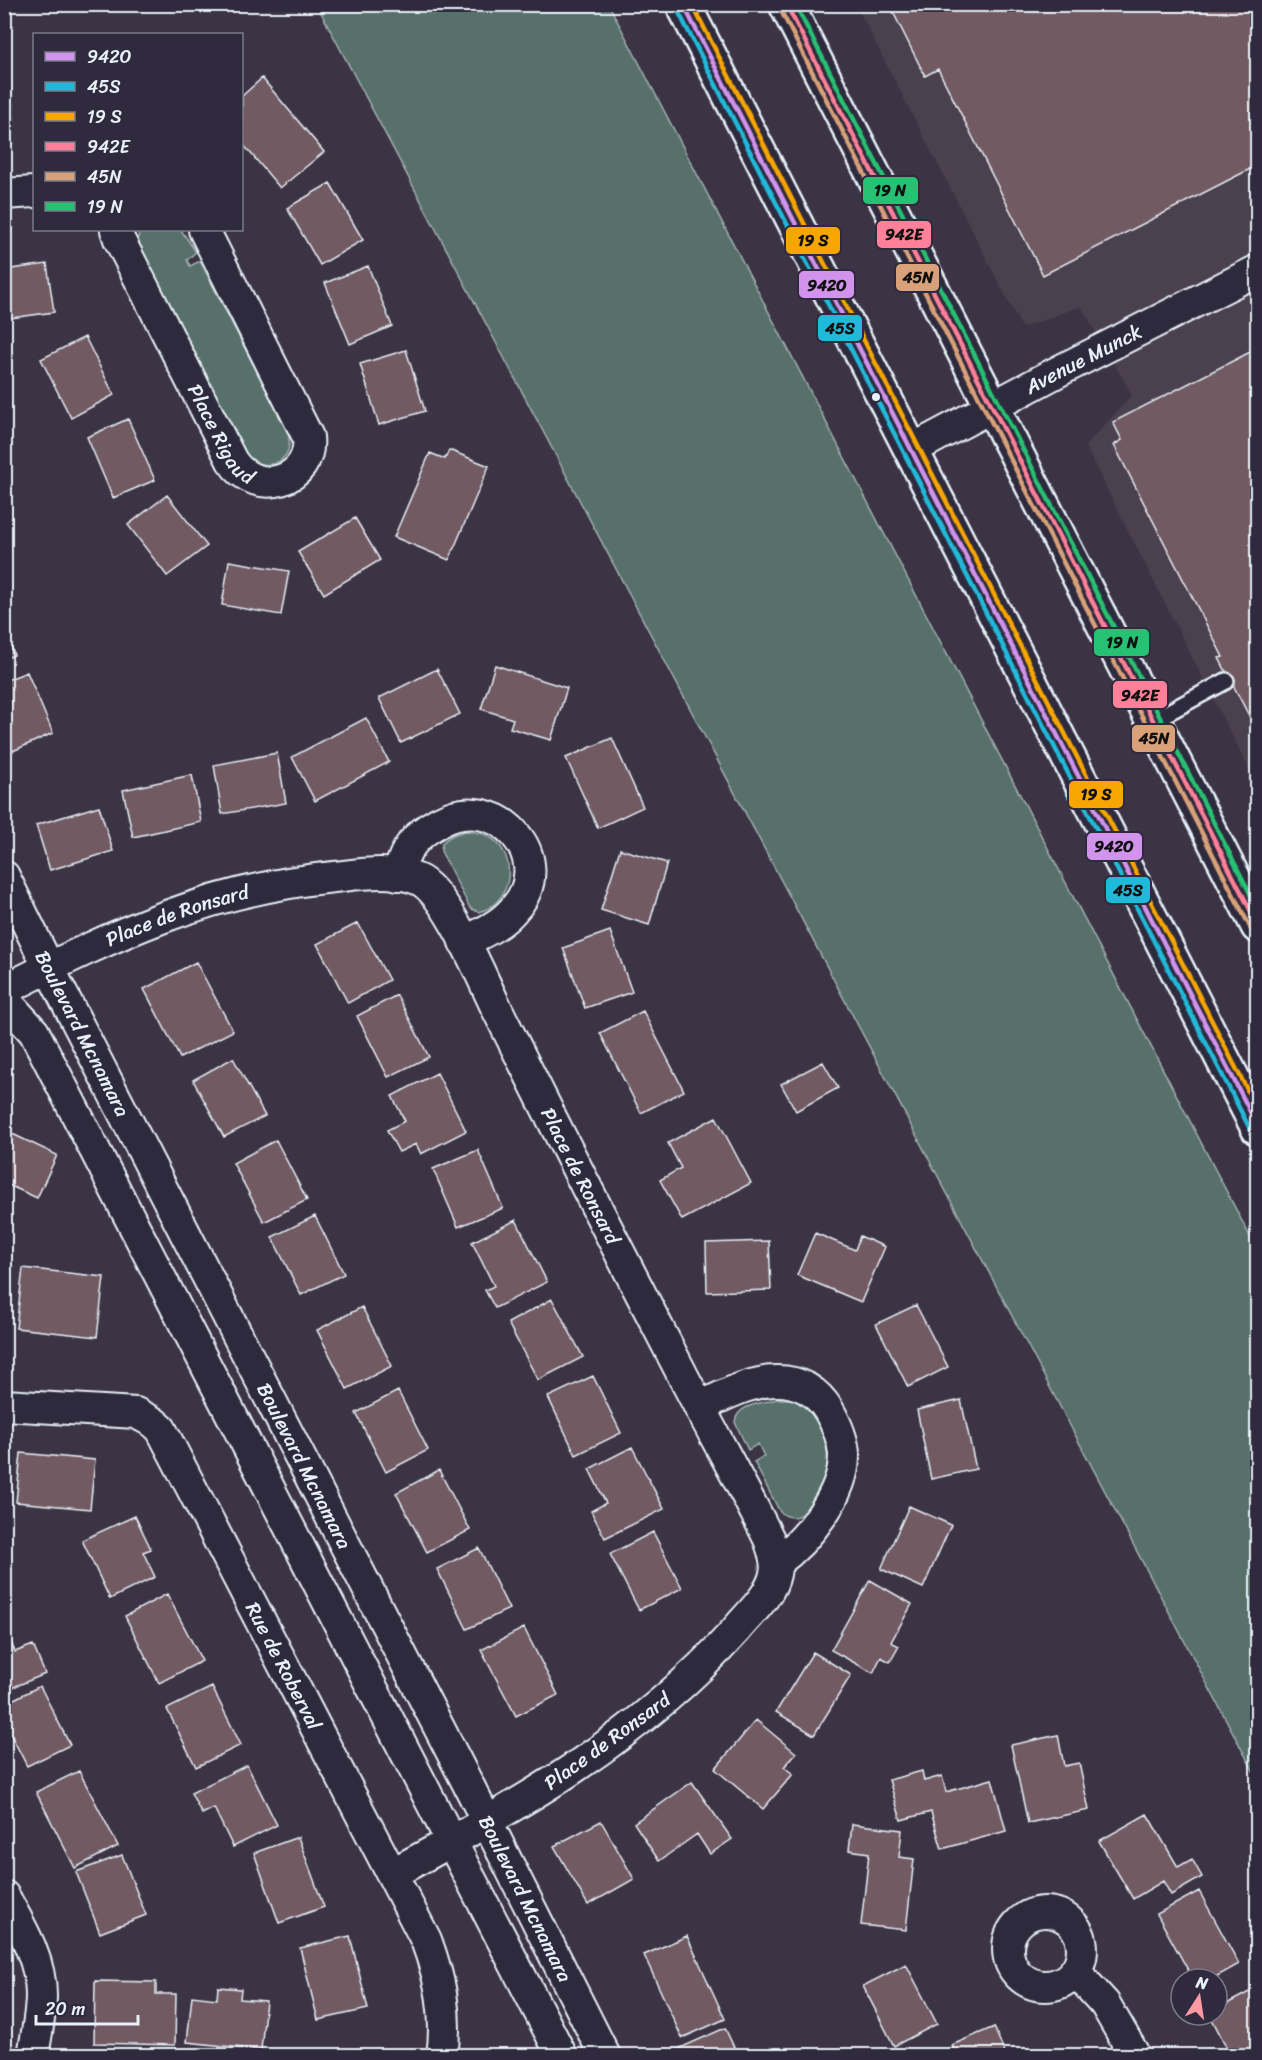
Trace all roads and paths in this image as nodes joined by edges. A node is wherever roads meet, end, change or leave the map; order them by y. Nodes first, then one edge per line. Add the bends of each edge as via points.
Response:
1 (683, 4) edge
2 (786, 4) edge
3 (33, 192) edge
4 (4, 194) edge
5 (116, 231) edge
6 (205, 231) edge
7 (1257, 270) edge
8 (992, 407) junction
9 (911, 450) junction
10 (1226, 681) dead end
11 (1152, 721) junction
12 (398, 875) junction
13 (4, 876) edge
14 (1257, 927) edge
15 (464, 942) junction
16 (49, 968) junction
17 (4, 990) edge
18 (4, 999) edge
19 (1257, 1128) edge
20 (4, 1405) edge
21 (699, 1407) junction
22 (776, 1563) junction
23 (488, 1822) junction
24 (452, 1842) junction
25 (393, 1873) junction
26 (4, 1896) edge
27 (1075, 1971) dead end
28 (33, 2055) edge
29 (442, 2055) edge
30 (562, 2055) edge
31 (605, 2055) edge
32 (1135, 2055) edge

1 - 9 street
2 - 8 street
3 - 4 street
5 - 6 street, Place Rigaud via 232,461 251,479 276,481 294,472 305,460 308,437
7 - 8 street, Avenue Munck
8 - 9 street, Avenue Munck
8 - 11 street
9 - 19 street
10 - 11 lane
11 - 14 street
12 - 15 street, Place de Ronsard via 422,881 430,888
12 - 15 street via 414,840 447,817 468,813 489,816 515,833 528,862 525,893 505,919
12 - 16 street, Place de Ronsard via 326,878 212,900 138,926
13 - 16 street, Boulevard Mcnamara
15 - 21 street, Place de Ronsard
16 - 17 street, Place de Ronsard
16 - 23 street, Boulevard Mcnamara
18 - 24 street, Boulevard Mcnamara via 34,1032
20 - 25 street, Rue de Roberval via 127,1412 145,1417 160,1429
21 - 22 street, Place de Ronsard via 765,1530
21 - 22 street via 746,1386 788,1382 816,1394 837,1425 844,1455 836,1488 809,1532
22 - 23 street, Place de Ronsard via 774,1578 762,1598 718,1650 673,1694 593,1756
23 - 24 street, Place de Ronsard
23 - 31 street, Boulevard Mcnamara
24 - 25 street, Place de Ronsard
24 - 30 street, Boulevard Mcnamara
25 - 29 street, Rue de Roberval via 438,1974 445,2023
26 - 28 street via 38,1968 41,1997
27 - 32 street via 1105,2004

